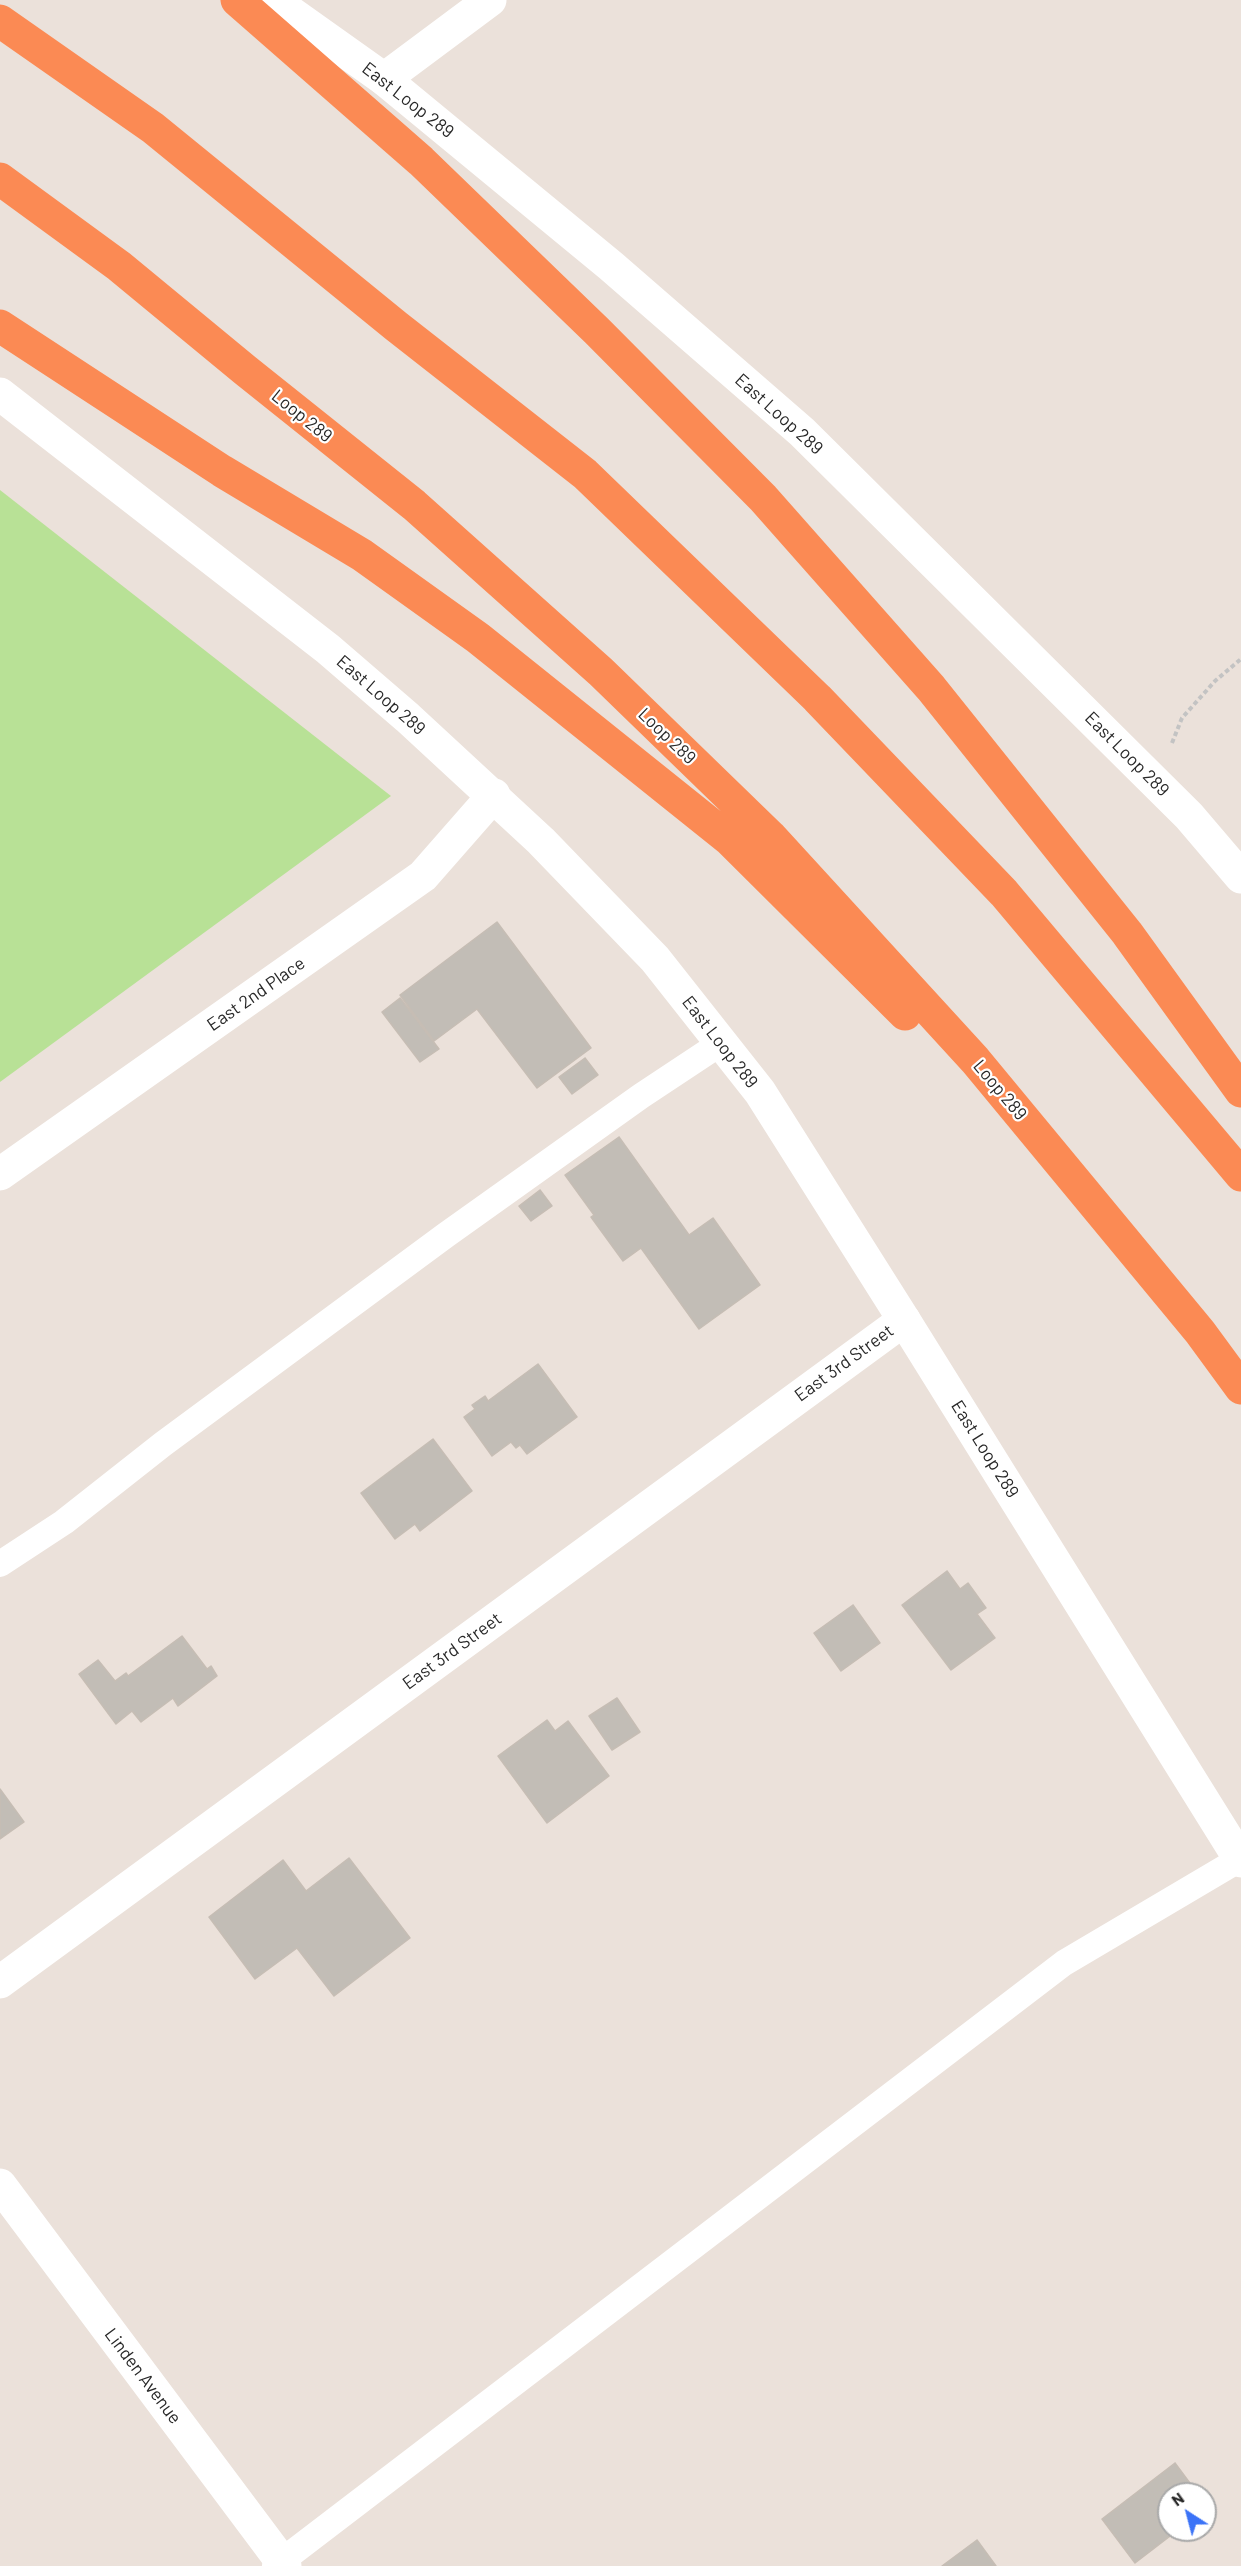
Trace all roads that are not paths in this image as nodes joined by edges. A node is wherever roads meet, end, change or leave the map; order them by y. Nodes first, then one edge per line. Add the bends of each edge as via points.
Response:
1 (237, 0) edge
2 (273, 0) edge
3 (490, 0) edge
4 (0, 21) edge
5 (384, 79) junction
6 (0, 179) edge
7 (0, 326) edge
8 (0, 394) edge
9 (494, 795) junction
10 (1241, 877) edge
11 (721, 1043) junction
12 (1241, 1091) edge
13 (0, 1174) edge
14 (1241, 1175) edge
15 (904, 1320) junction
16 (1200, 1332) junction
17 (1241, 1388) edge
18 (0, 1564) edge
19 (1240, 1860) edge
20 (0, 1982) edge
21 (0, 2185) edge
22 (281, 2564) edge

1 - 12 highway via 421,161 764,498 931,688 1127,933
2 - 5 main road, East Loop 289
3 - 5 main road
4 - 14 highway via 153,128 585,474 817,698 1005,893
5 - 10 main road, East Loop 289 via 611,266 802,432 1189,816
6 - 16 highway, Loop 289 via 119,266 414,505 601,672 770,836 975,1060
7 - 16 highway via 222,471 362,555 478,638 729,839 970,1079
8 - 9 main road, East Loop 289 via 328,649
9 - 11 main road, East Loop 289 via 655,959
9 - 13 main road, East 2nd Place via 423,876
11 - 15 main road, East Loop 289 via 760,1092
11 - 18 lane via 456,1228 64,1522
15 - 19 main road, East Loop 289
15 - 20 main road, East 3rd Street
16 - 17 highway, Loop 289
19 - 22 lane via 1064,1963
21 - 22 main road, Linden Avenue

